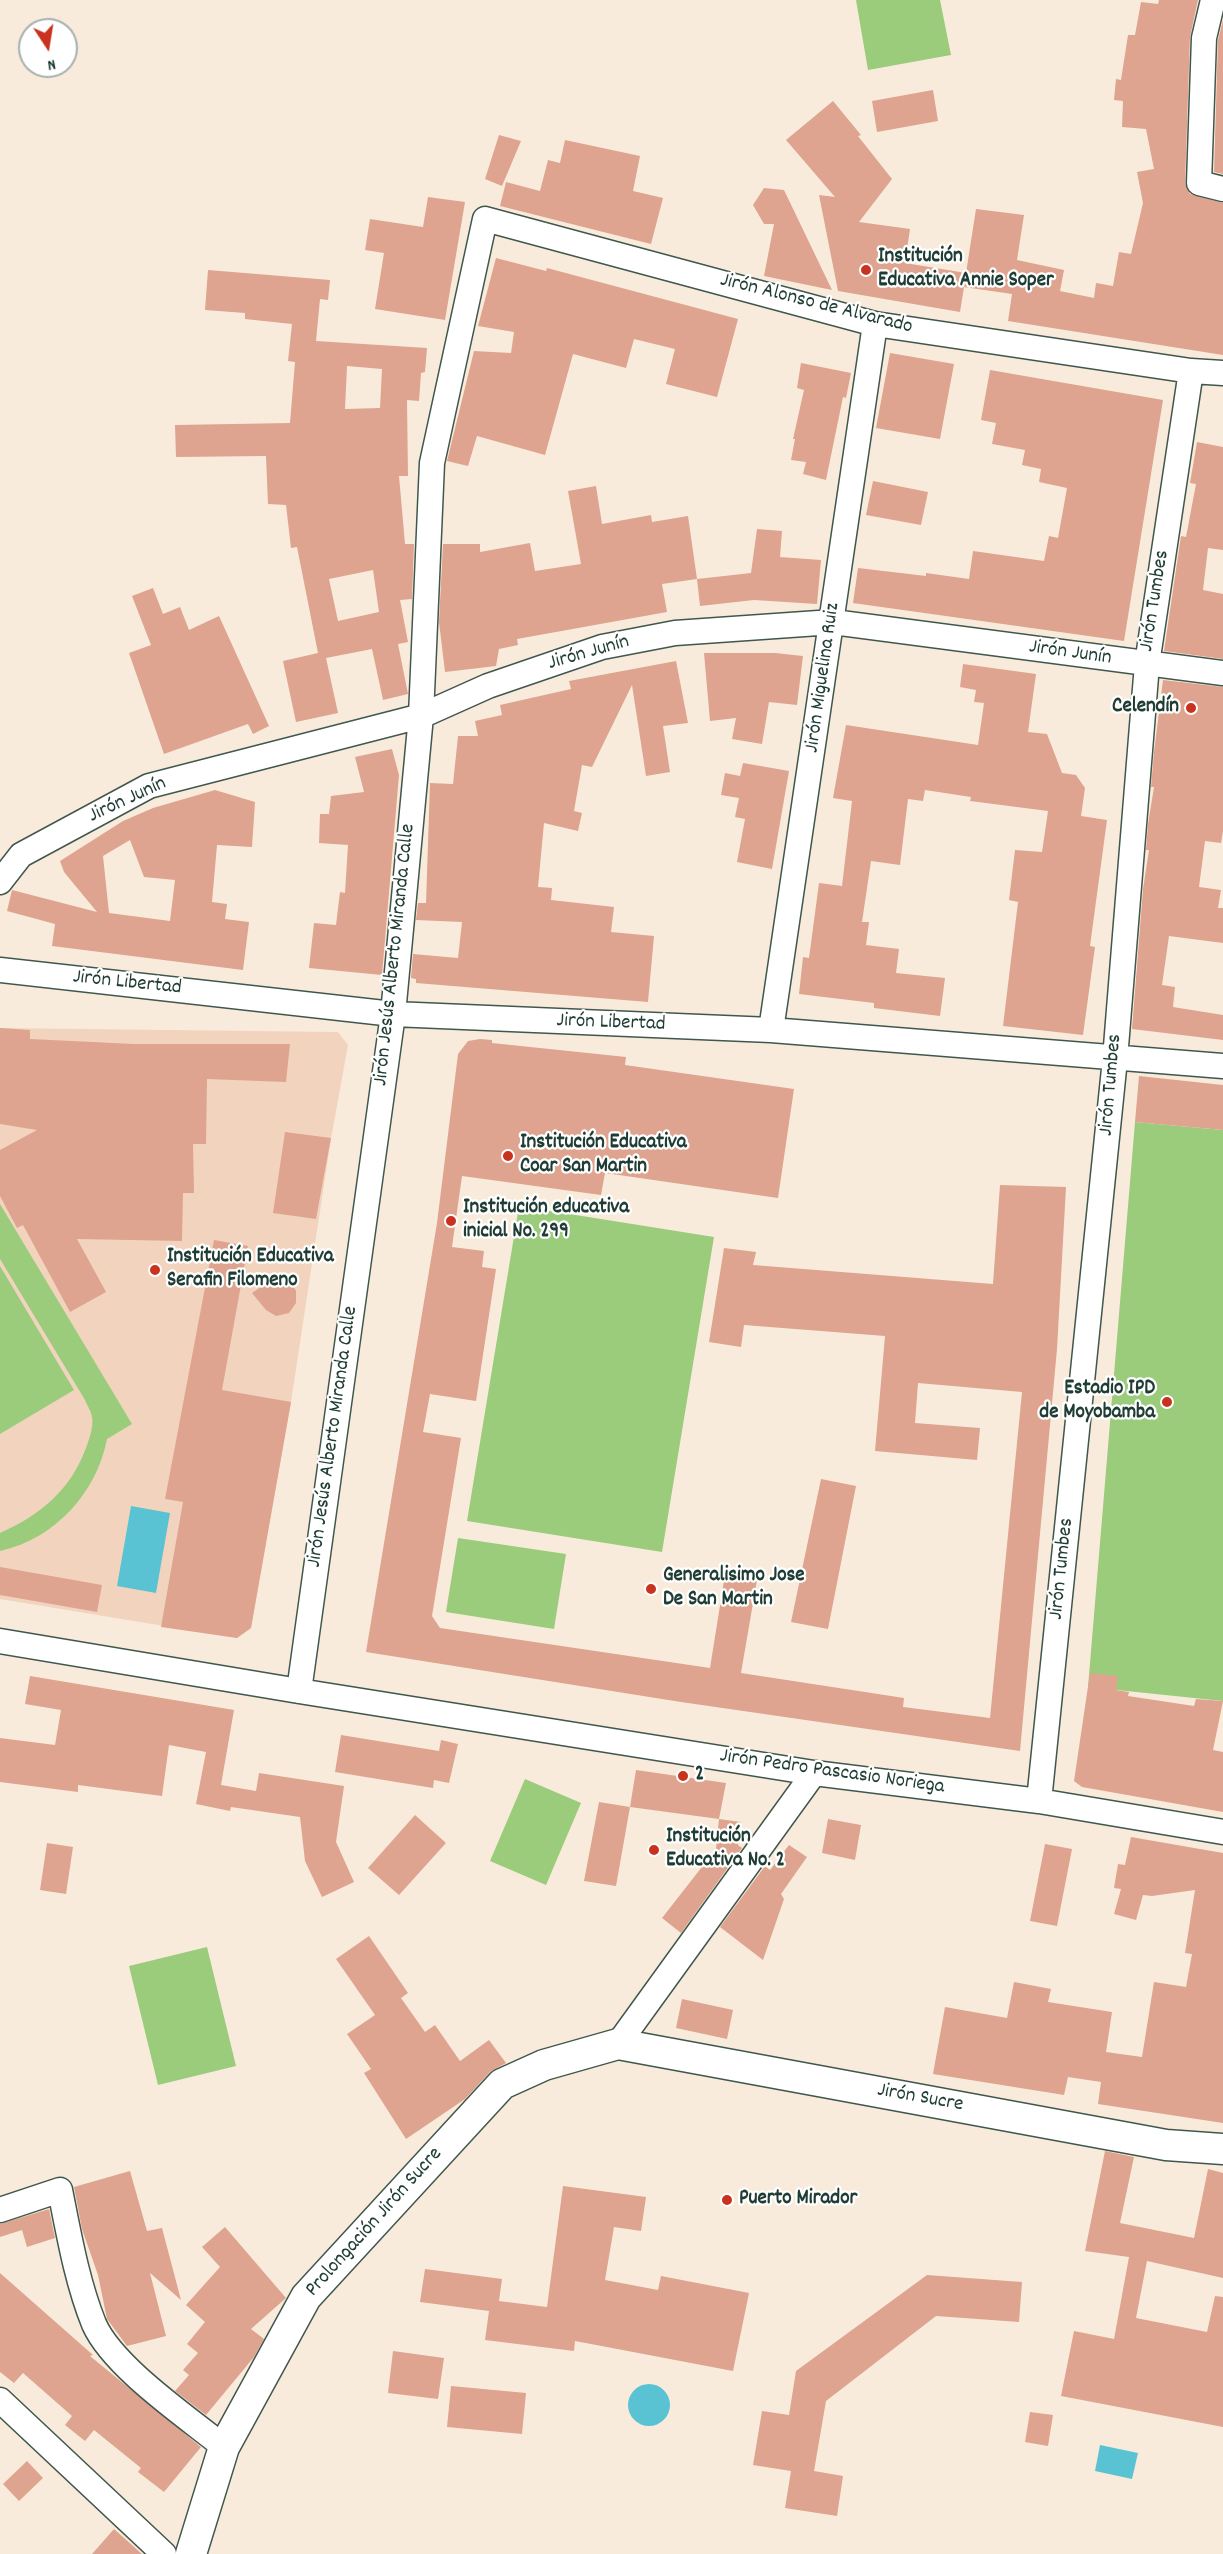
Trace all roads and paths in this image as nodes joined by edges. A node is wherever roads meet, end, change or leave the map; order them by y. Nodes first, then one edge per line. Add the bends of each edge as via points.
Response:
1 (1213, 0) edge
2 (1213, 40) edge
3 (1223, 189) edge
4 (485, 219) joint
5 (875, 324) junction
6 (1191, 371) junction
7 (1223, 373) edge
8 (833, 622) junction
9 (1147, 664) junction
10 (1223, 674) edge
11 (421, 717) junction
12 (0, 882) edge
13 (0, 970) edge
14 (393, 1014) junction
15 (771, 1030) junction
16 (1115, 1059) junction
17 (1223, 1066) edge
18 (0, 1641) edge
19 (298, 1691) junction
20 (814, 1773) junction
21 (1039, 1801) junction
22 (1223, 1832) edge
23 (618, 2044) junction
24 (1223, 2149) edge
25 (0, 2210) edge
26 (0, 2400) edge
27 (224, 2447) junction
28 (164, 2554) edge
29 (191, 2554) edge

1 - 2 street
2 - 3 street via 1199,183
4 - 5 street, Jirón Alonso de Alvarado
4 - 11 street, Jirón Jesús Alberto Miranda Calle via 432,463
5 - 6 street, Jirón Alonso de Alvarado
5 - 8 street, Jirón Miguelina Ruiz
6 - 7 street, Jirón Alonso de Alvarado
6 - 9 street, Jirón Tumbes
8 - 9 street, Jirón Junín
8 - 11 street, Jirón Junín via 675,633 602,647 488,686
8 - 15 street, Jirón Miguelina Ruiz
9 - 10 street, Jirón Junín
9 - 16 street, Jirón Tumbes
11 - 12 street, Jirón Junín via 149,786 21,855
11 - 14 street, Jirón Jesús Alberto Miranda Calle
13 - 14 street, Jirón Libertad
14 - 15 street, Jirón Libertad
14 - 19 street, Jirón Jesús Alberto Miranda Calle
15 - 16 street, Jirón Libertad
16 - 17 street, Jirón Libertad
16 - 21 street, Jirón Tumbes
18 - 19 street, Jirón Pedro Pascasio Noriega
19 - 20 street, Jirón Pedro Pascasio Noriega
20 - 21 street, Jirón Pedro Pascasio Noriega
20 - 23 street
21 - 22 street, Jirón Pedro Pascasio Noriega
23 - 24 street, Jirón Sucre via 1166,2145
23 - 27 street, Prolongación Jirón Sucre via 544,2065 502,2084 306,2296
25 - 27 street via 60,2190 75,2261 95,2326 124,2367
26 - 28 street
27 - 29 street, Prolongación Jirón Sucre

